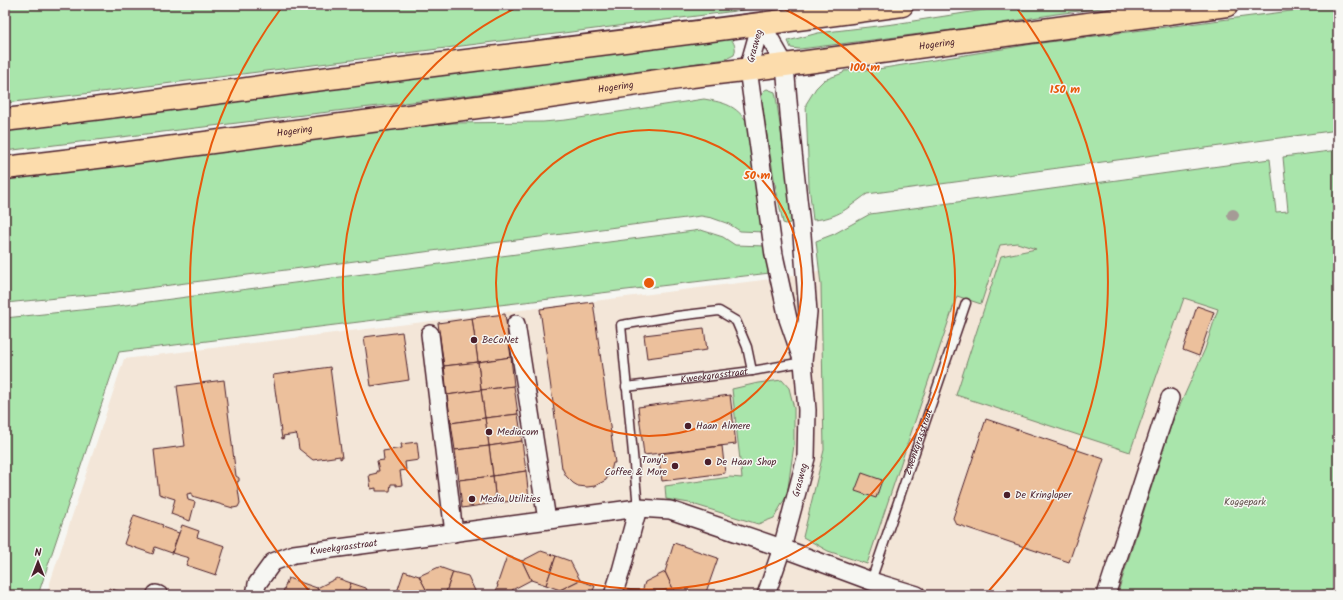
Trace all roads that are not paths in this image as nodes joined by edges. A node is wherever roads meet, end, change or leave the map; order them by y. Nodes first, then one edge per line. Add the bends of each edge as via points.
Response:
1 (902, 5) edge
2 (1227, 5) edge
3 (761, 23) junction
4 (785, 65) junction
5 (748, 69) junction
6 (5, 120) edge
7 (5, 168) edge
8 (966, 303) dead end
9 (516, 324) dead end
10 (430, 334) dead end
11 (803, 362) junction
12 (752, 371) junction
13 (626, 387) junction
14 (1170, 398) dead end
15 (638, 508) junction
16 (548, 520) junction
17 (454, 534) junction
18 (782, 548) junction
19 (871, 581) junction
20 (255, 595) edge
21 (613, 595) edge
22 (766, 595) edge
23 (917, 595) edge
24 (1106, 595) edge

1 - 3 highway
2 - 4 highway, Hogering
3 - 4 street, Grasweg
3 - 5 street, Grasweg
3 - 6 highway
4 - 5 highway, Hogering
4 - 11 street, Grasweg via 808,312
5 - 7 highway, Hogering via 508,103
5 - 11 street, Grasweg via 774,255 788,319
8 - 19 lane, Zwenkgrasstraat
9 - 16 street
10 - 17 street
11 - 12 lane, Kweekgrasstraat
11 - 18 street, Grasweg via 807,410 806,458
12 - 13 lane, Kweekgrasstraat
12 - 13 lane via 747,347 736,321 719,311 677,316 621,324
13 - 15 lane
14 - 24 street
15 - 16 street, Kweekgrasstraat
15 - 18 street, Kweekgrasstraat via 670,510
15 - 21 street
16 - 17 street, Kweekgrasstraat
17 - 20 street, Kweekgrasstraat via 294,554 273,562 257,584
18 - 19 street
18 - 22 street, Grasweg
19 - 23 street

